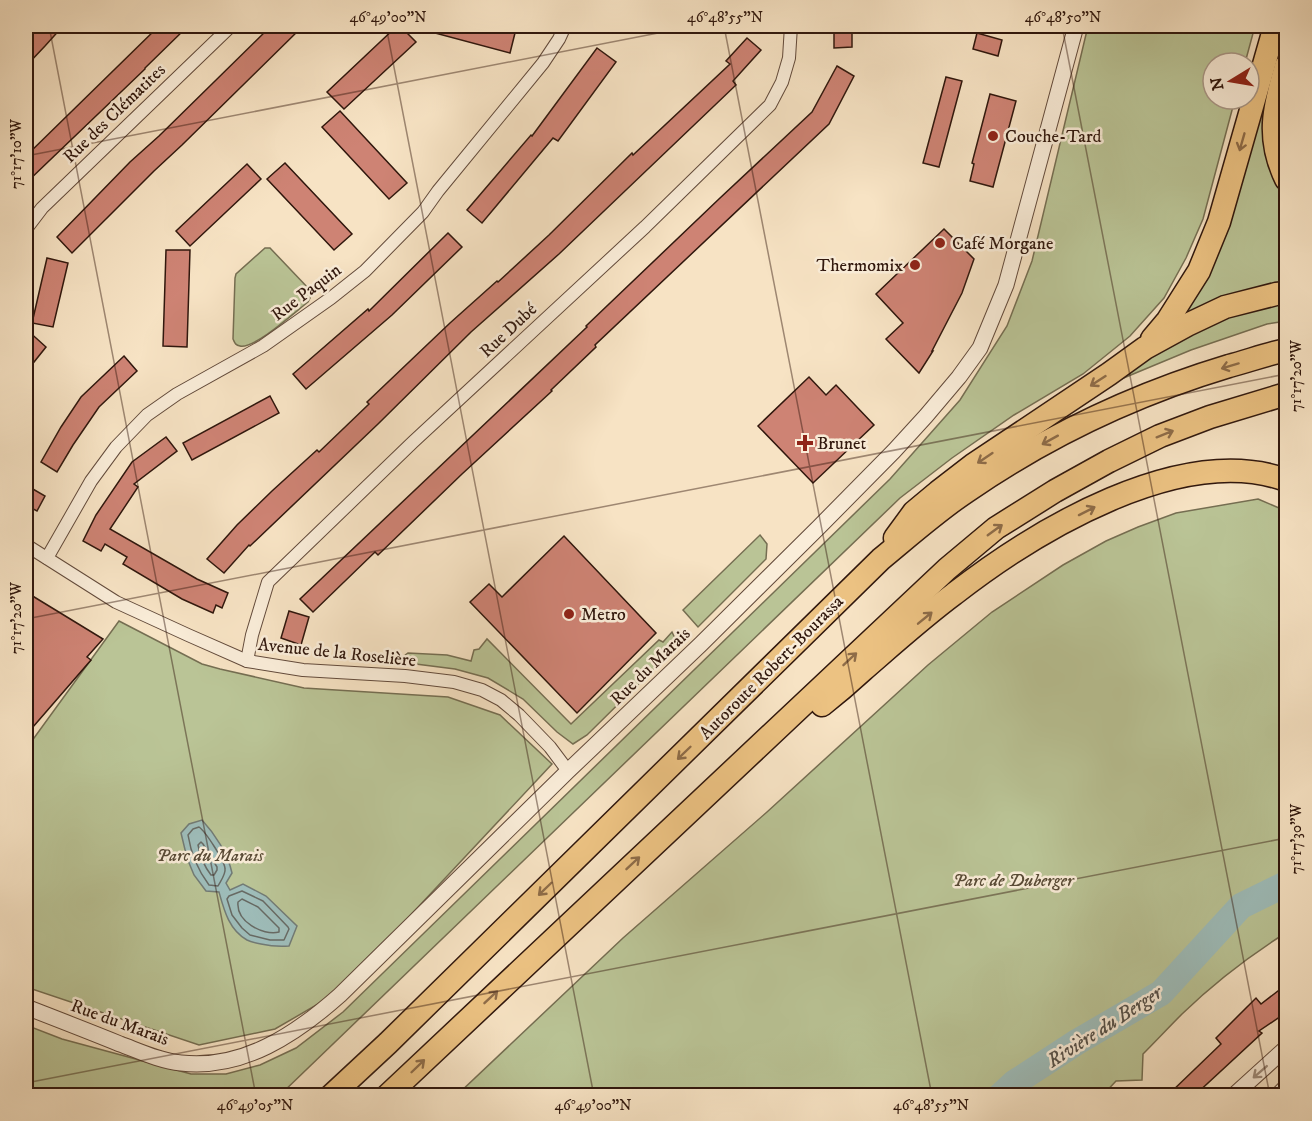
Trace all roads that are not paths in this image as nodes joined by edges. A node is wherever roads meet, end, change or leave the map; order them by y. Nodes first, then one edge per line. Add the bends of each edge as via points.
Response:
1 (231, 26) edge
2 (565, 26) edge
3 (791, 26) edge
4 (1076, 26) edge
5 (1275, 26) edge
6 (1287, 66) edge
7 (1287, 179) edge
8 (26, 229) edge
9 (1287, 293) edge
10 (1144, 348) junction
11 (1287, 350) edge
12 (1287, 394) edge
13 (1287, 480) edge
14 (26, 545) edge
15 (47, 558) junction
16 (881, 559) junction
17 (247, 661) junction
18 (568, 771) junction
19 (731, 771) junction
20 (26, 1007) edge
21 (1287, 1048) edge
22 (1287, 1087) edge
23 (332, 1095) edge
24 (387, 1095) edge
25 (1233, 1095) edge
26 (1277, 1095) edge

1 - 8 street, Rue des Clématites via 42,208
2 - 15 street, Rue Paquin via 543,63 423,212 364,271 263,346 147,415 116,447 92,481
3 - 17 street, Rue Dubé via 789,58 770,105 268,582
4 - 18 street, Rue du Marais via 1016,253 980,348 894,451
5 -> 10 highway via 1215,232 1199,271 1168,320
6 - 7 highway via 1274,124 1275,147
9 - 10 highway via 1225,308
10 -> 16 highway via 938,492 914,512
11 -> 16 highway, Autoroute Robert-Bourassa via 1192,378 1077,425 966,491
19 -> 12 highway via 946,569 996,528 1055,491 1160,436
19 -> 13 highway via 829,699 954,594 1044,533 1096,506 1167,479 1240,471
14 - 15 street, Avenue de la Roselière
15 - 17 street, Avenue de la Roselière via 116,602
16 -> 23 highway, Autoroute Robert-Bourassa
17 - 18 street, Avenue de la Roselière via 303,670 415,677 482,690 519,715
18 - 20 street, Rue du Marais via 340,995 266,1048 234,1060 180,1063 154,1057
24 -> 19 highway
21 -> 25 street
22 - 26 street

